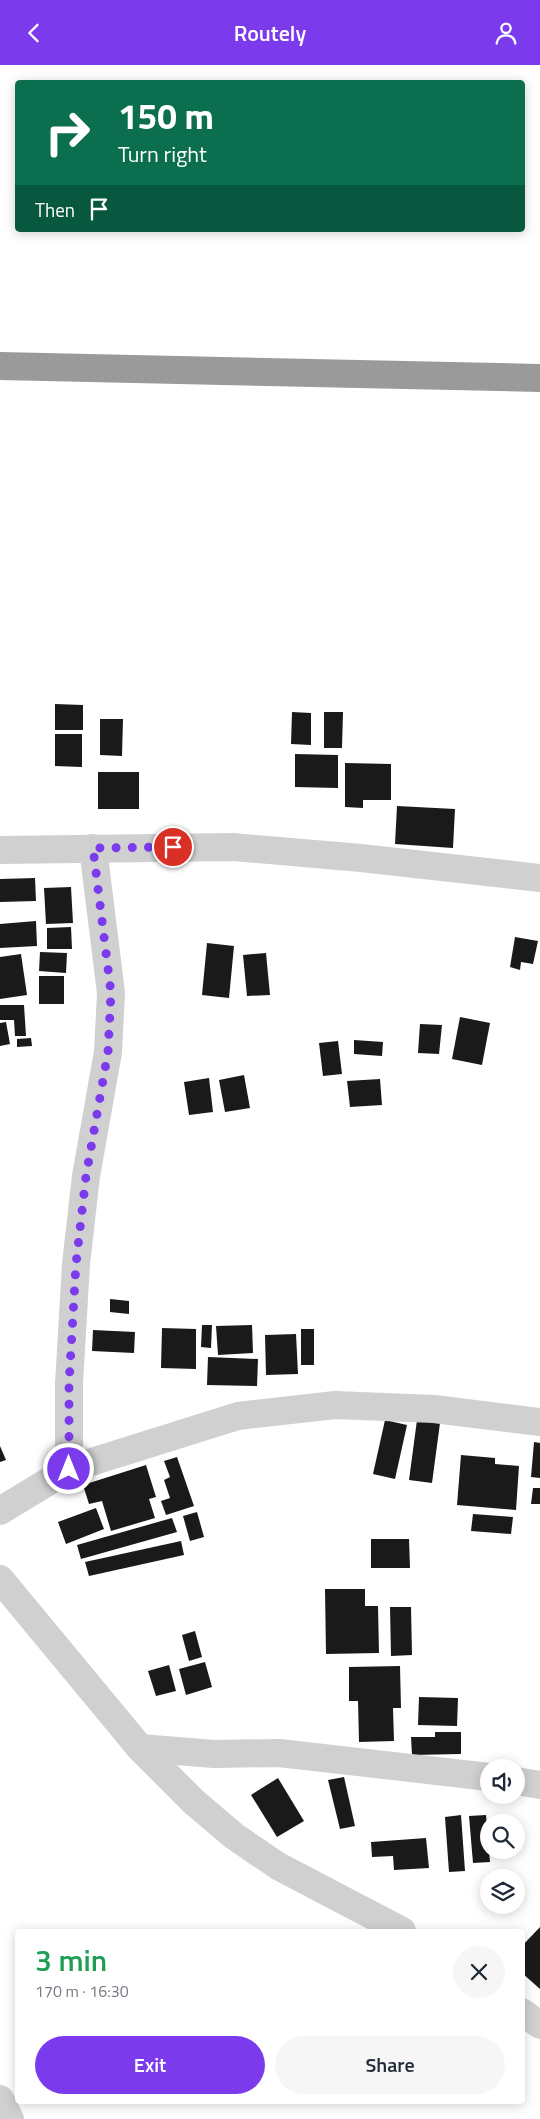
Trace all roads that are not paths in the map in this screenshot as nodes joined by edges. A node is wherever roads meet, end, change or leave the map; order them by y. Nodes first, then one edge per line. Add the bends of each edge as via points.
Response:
1 (0, 366) edge
2 (540, 378) edge
3 (93, 848) junction
4 (0, 850) edge
5 (540, 878) edge
6 (540, 1422) edge
7 (69, 1469) junction
8 (0, 1511) edge
9 (0, 1579) edge
10 (140, 1748) junction
11 (480, 1776) edge
12 (525, 1782) edge
13 (540, 1785) edge
14 (398, 1929) edge
15 (525, 2014) edge
16 (540, 2025) edge
17 (0, 2099) edge
18 (10, 2119) edge

1 - 2 highway
3 - 4 street
3 - 5 street via 233,847
3 - 7 street via 111,993 108,1052 86,1176 76,1264 69,1384
6 - 7 street via 434,1409 336,1405 238,1416
7 - 8 street
9 - 10 street
10 - 11 street via 214,1754 279,1753
10 - 14 street via 194,1802 278,1866
12 - 13 street
15 - 16 street
17 - 18 street

